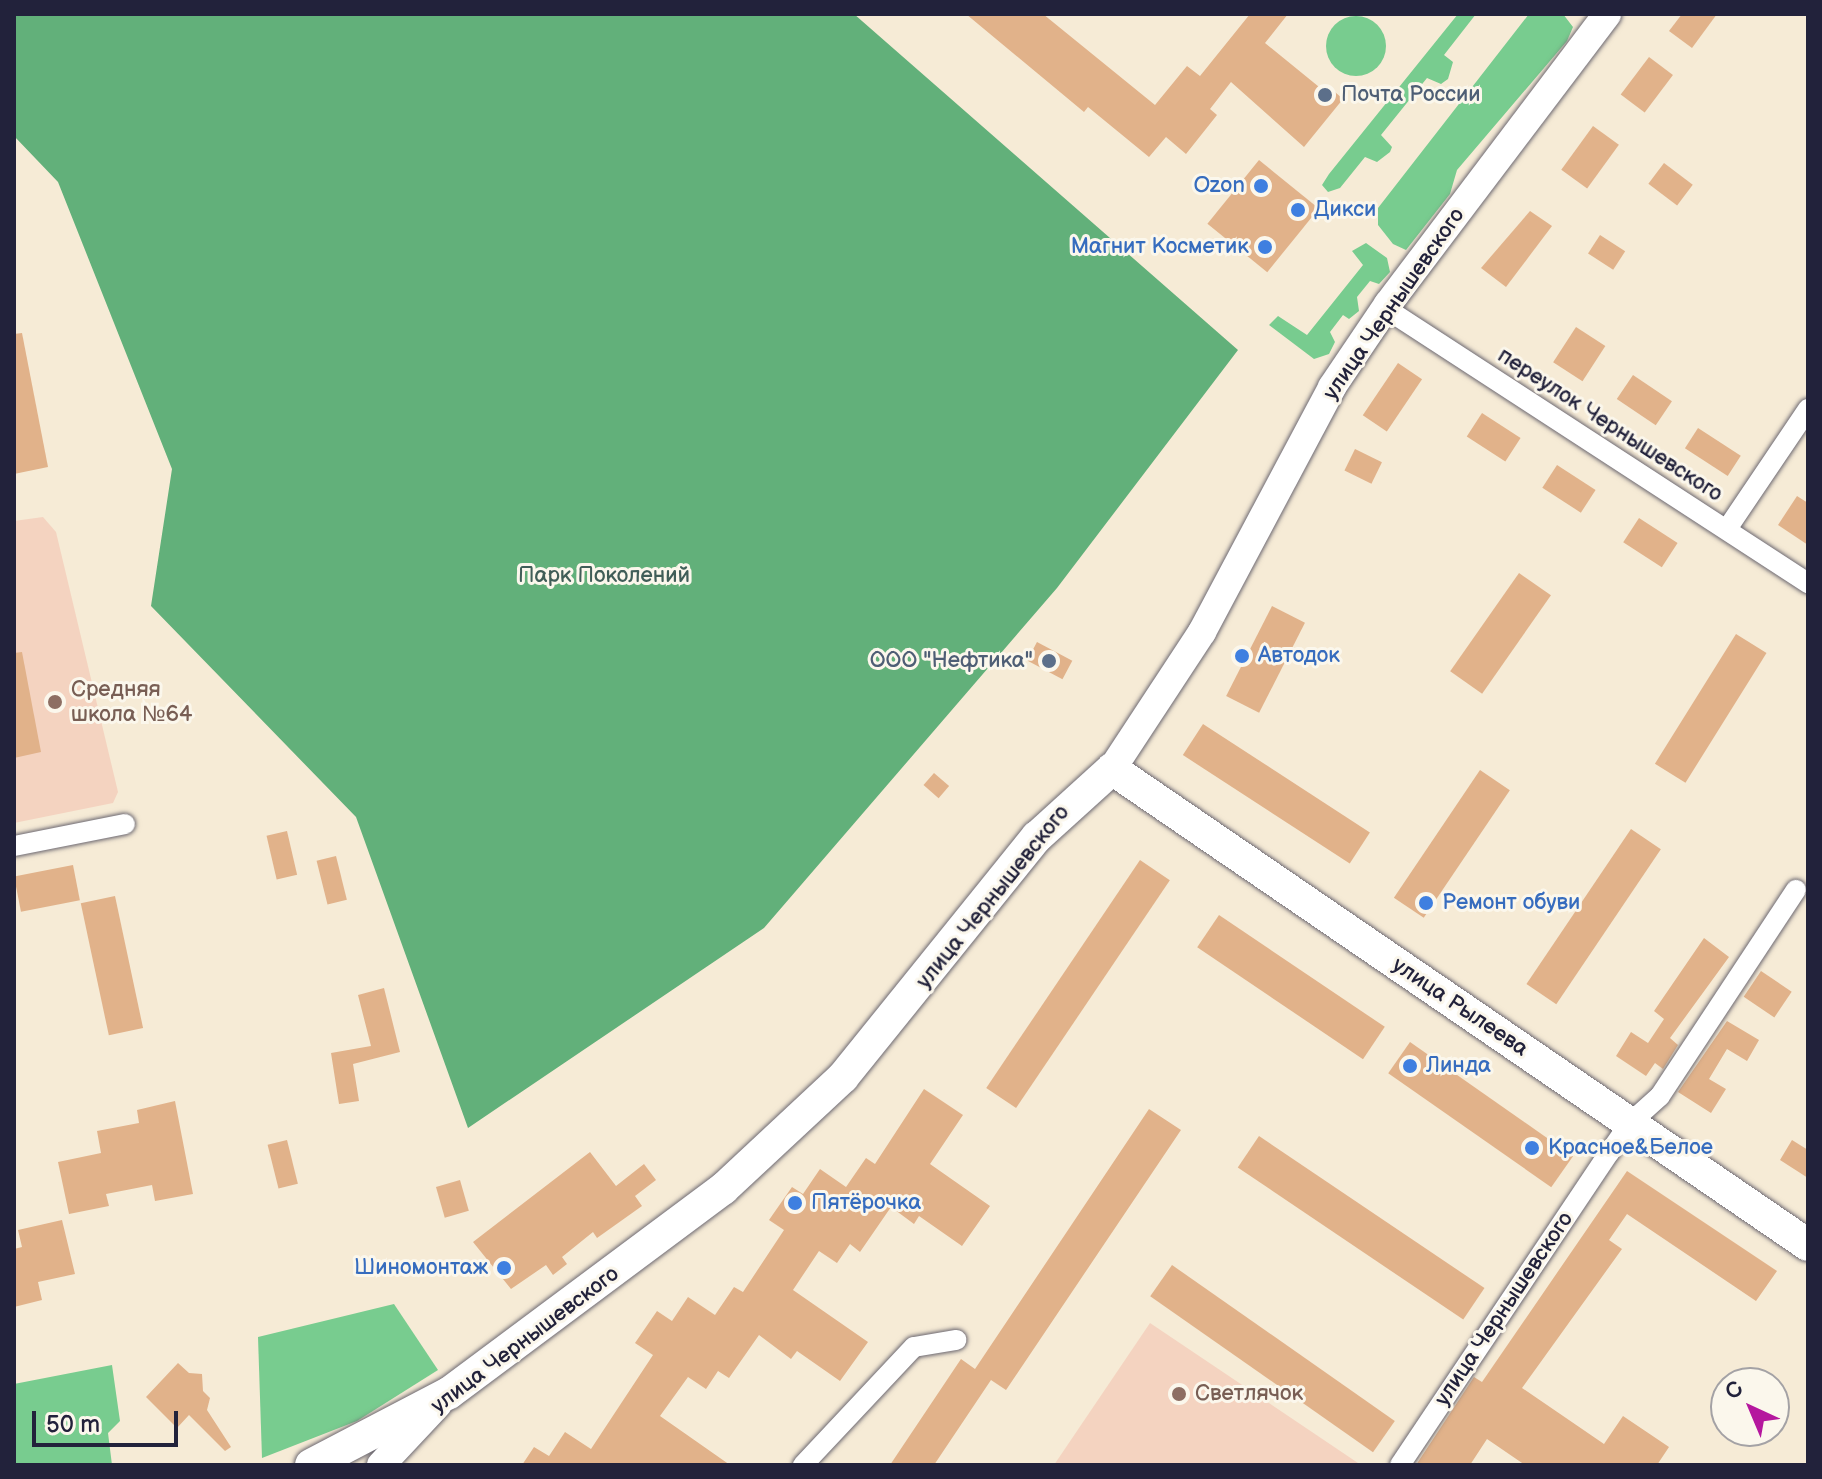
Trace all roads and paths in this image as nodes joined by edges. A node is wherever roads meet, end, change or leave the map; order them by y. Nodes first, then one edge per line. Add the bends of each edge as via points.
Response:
1 (1607, 14) edge
2 (1385, 308) junction
3 (1808, 409) edge
4 (1727, 529) junction
5 (1808, 583) edge
6 (1112, 769) junction
7 (125, 824) dead end
8 (14, 846) edge
9 (1796, 890) dead end
10 (1630, 1123) junction
11 (1808, 1245) edge
12 (956, 1340) dead end
13 (449, 1393) junction
14 (311, 1465) edge
15 (381, 1465) edge
16 (803, 1465) edge
17 (1400, 1465) edge

1 - 2 street, улица Чернышевского
2 - 4 street, переулок Чернышевского
2 - 6 street, улица Чернышевского via 1332,387 1202,632
3 - 4 street
4 - 5 street, переулок Чернышевского
6 - 10 main road, улица Рылеева
6 - 13 main road, улица Чернышевского via 1037,837 906,1005 784,1135 723,1189
7 - 8 street
9 - 10 street, улица Чернышевского via 1660,1096
10 - 11 main road, улица Рылеева
10 - 17 street, улица Чернышевского
12 - 16 street via 914,1347
13 - 14 main road
13 - 15 street, улица Чернышевского

